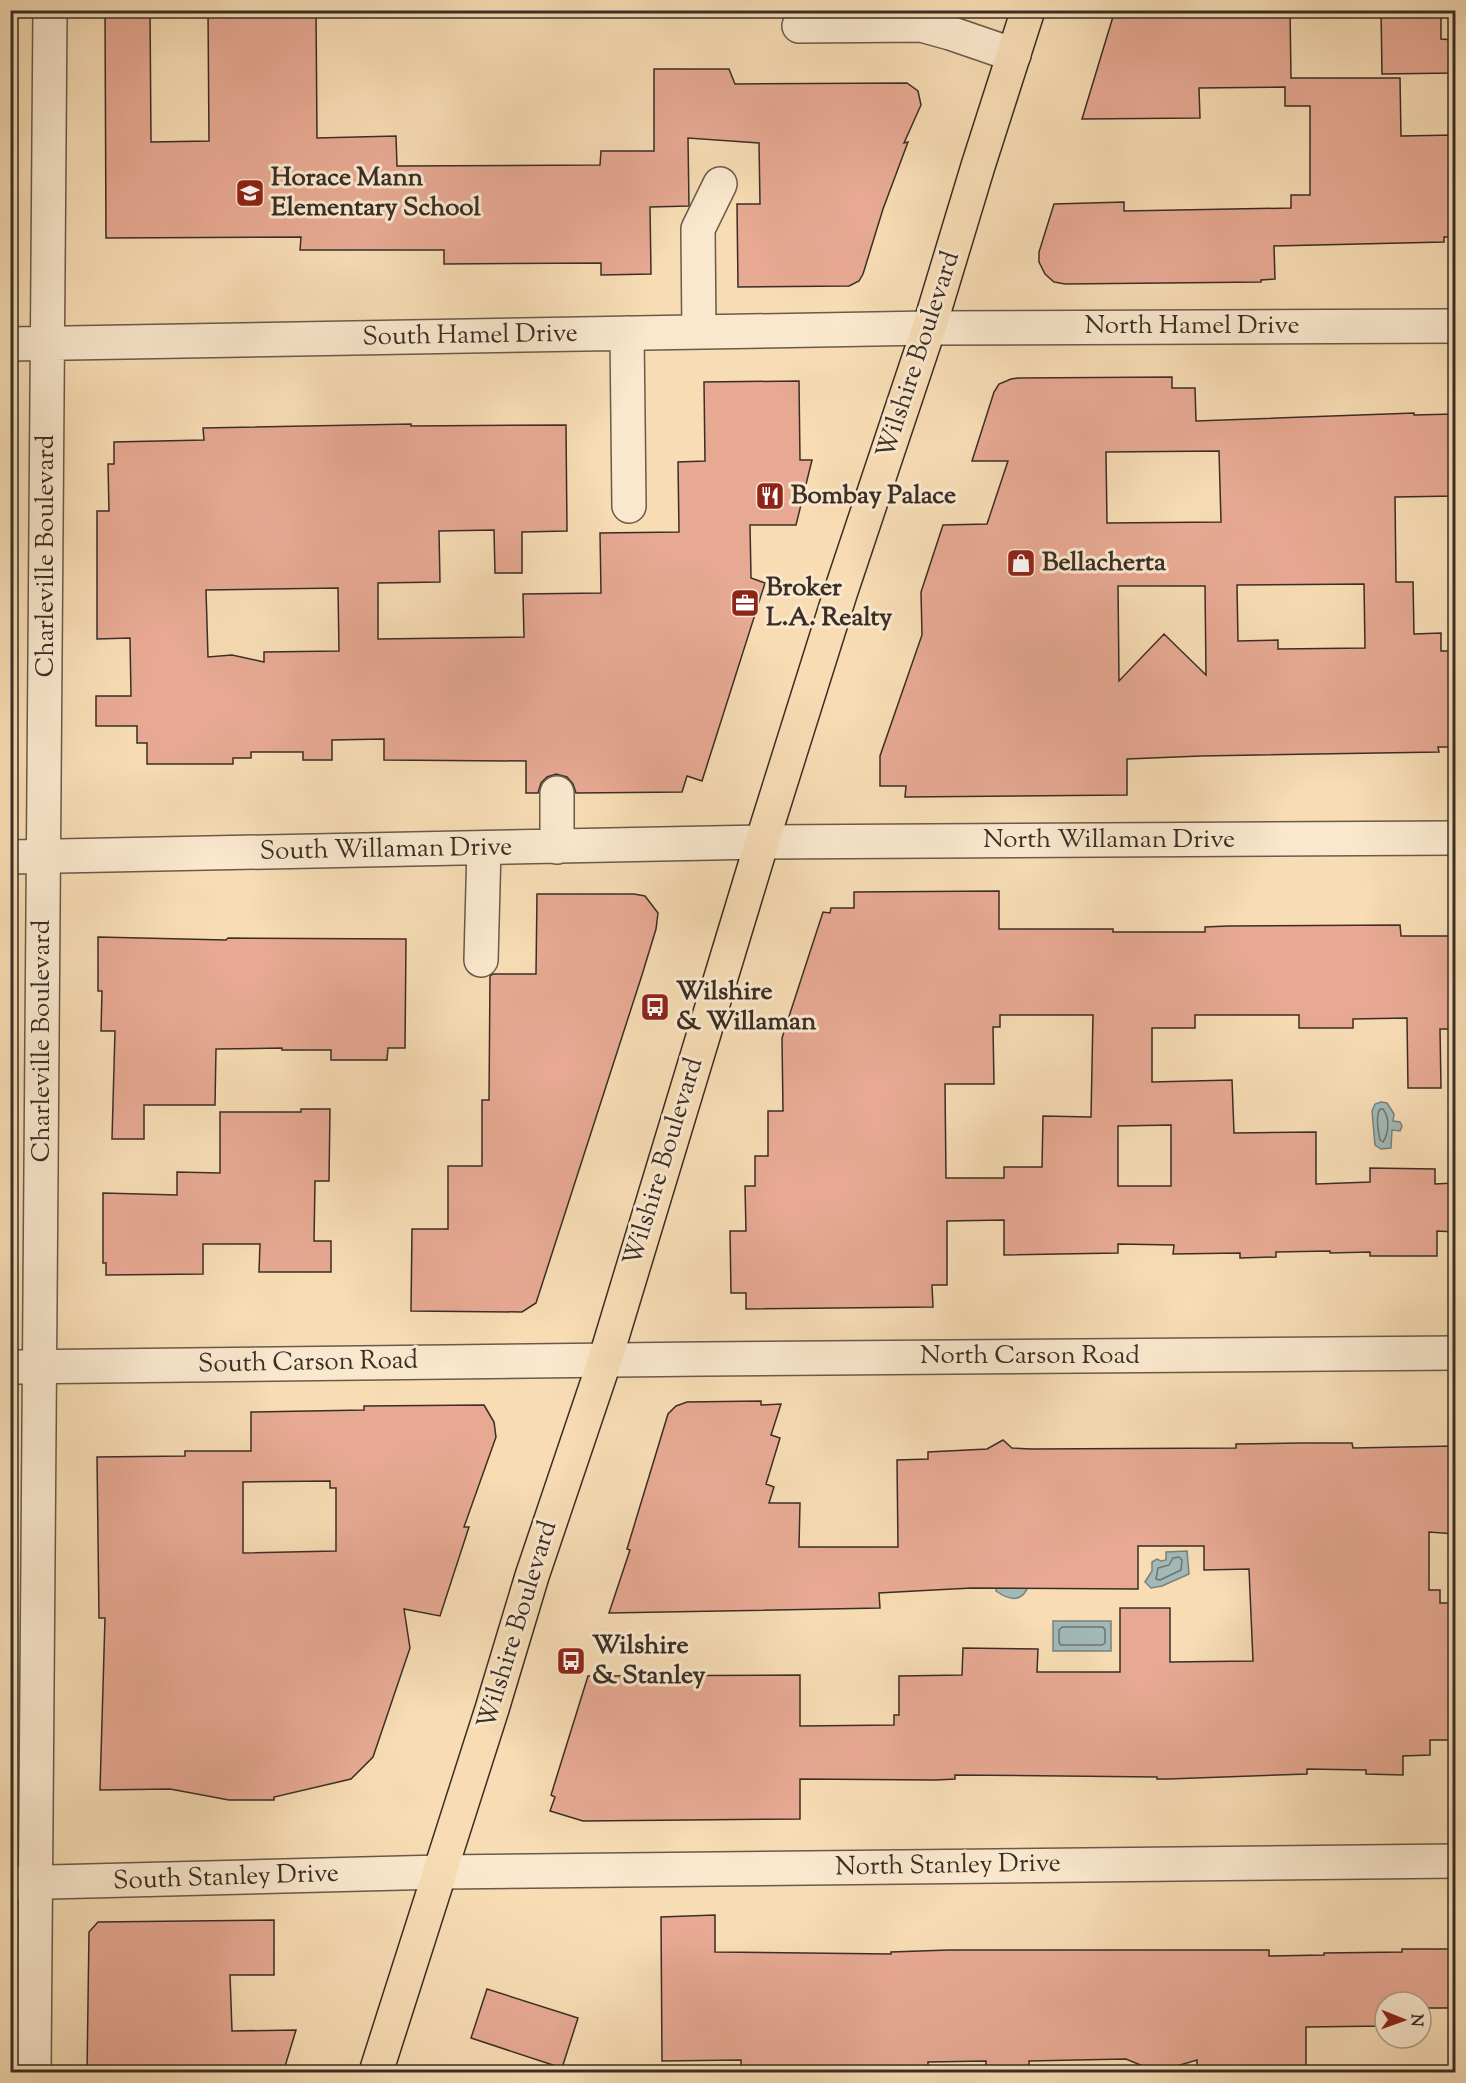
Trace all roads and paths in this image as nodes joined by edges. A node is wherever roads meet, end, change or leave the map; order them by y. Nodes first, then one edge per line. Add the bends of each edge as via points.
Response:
1 (50, 10) edge
2 (1028, 10) edge
3 (799, 26) dead end
4 (1014, 55) junction
5 (720, 184) dead end
6 (1455, 326) edge
7 (929, 328) junction
8 (699, 332) junction
9 (627, 333) junction
10 (10, 344) edge
11 (47, 344) junction
12 (629, 506) dead end
13 (557, 793) dead end
14 (1455, 838) edge
15 (762, 842) junction
16 (557, 847) junction
17 (484, 848) junction
18 (10, 856) edge
19 (44, 856) junction
20 (481, 960) dead end
21 (1455, 1353) edge
22 (605, 1360) junction
23 (25, 1367) edge
24 (1455, 1861) edge
25 (441, 1872) junction
26 (23, 1884) edge
27 (34, 2073) edge
28 (376, 2073) edge

1 - 11 street, Charleville Boulevard
2 - 4 main road, Wilshire Boulevard
3 - 4 street via 921,25
4 - 7 main road, Wilshire Boulevard
5 - 8 street via 698,229
6 - 7 street, North Hamel Drive
7 - 8 street, South Hamel Drive
7 - 15 main road, Wilshire Boulevard
8 - 9 street, South Hamel Drive
9 - 11 street, South Hamel Drive
9 - 12 street
10 - 11 street, South Hamel Drive
11 - 19 street, Charleville Boulevard
13 - 16 street
14 - 15 street, North Willaman Drive
15 - 16 street, South Willaman Drive
15 - 22 main road, Wilshire Boulevard
16 - 17 street, South Willaman Drive
17 - 19 street, South Willaman Drive
17 - 20 street
18 - 19 street, South Willaman Drive
19 - 23 street, Charleville Boulevard
21 - 22 street, North Carson Road
22 - 23 street, South Carson Road
22 - 25 main road, Wilshire Boulevard via 532,1576
23 - 26 street, Charleville Boulevard
24 - 25 street, North Stanley Drive
25 - 26 street, South Stanley Drive
25 - 28 main road, Wilshire Boulevard
26 - 27 street, Charleville Boulevard

